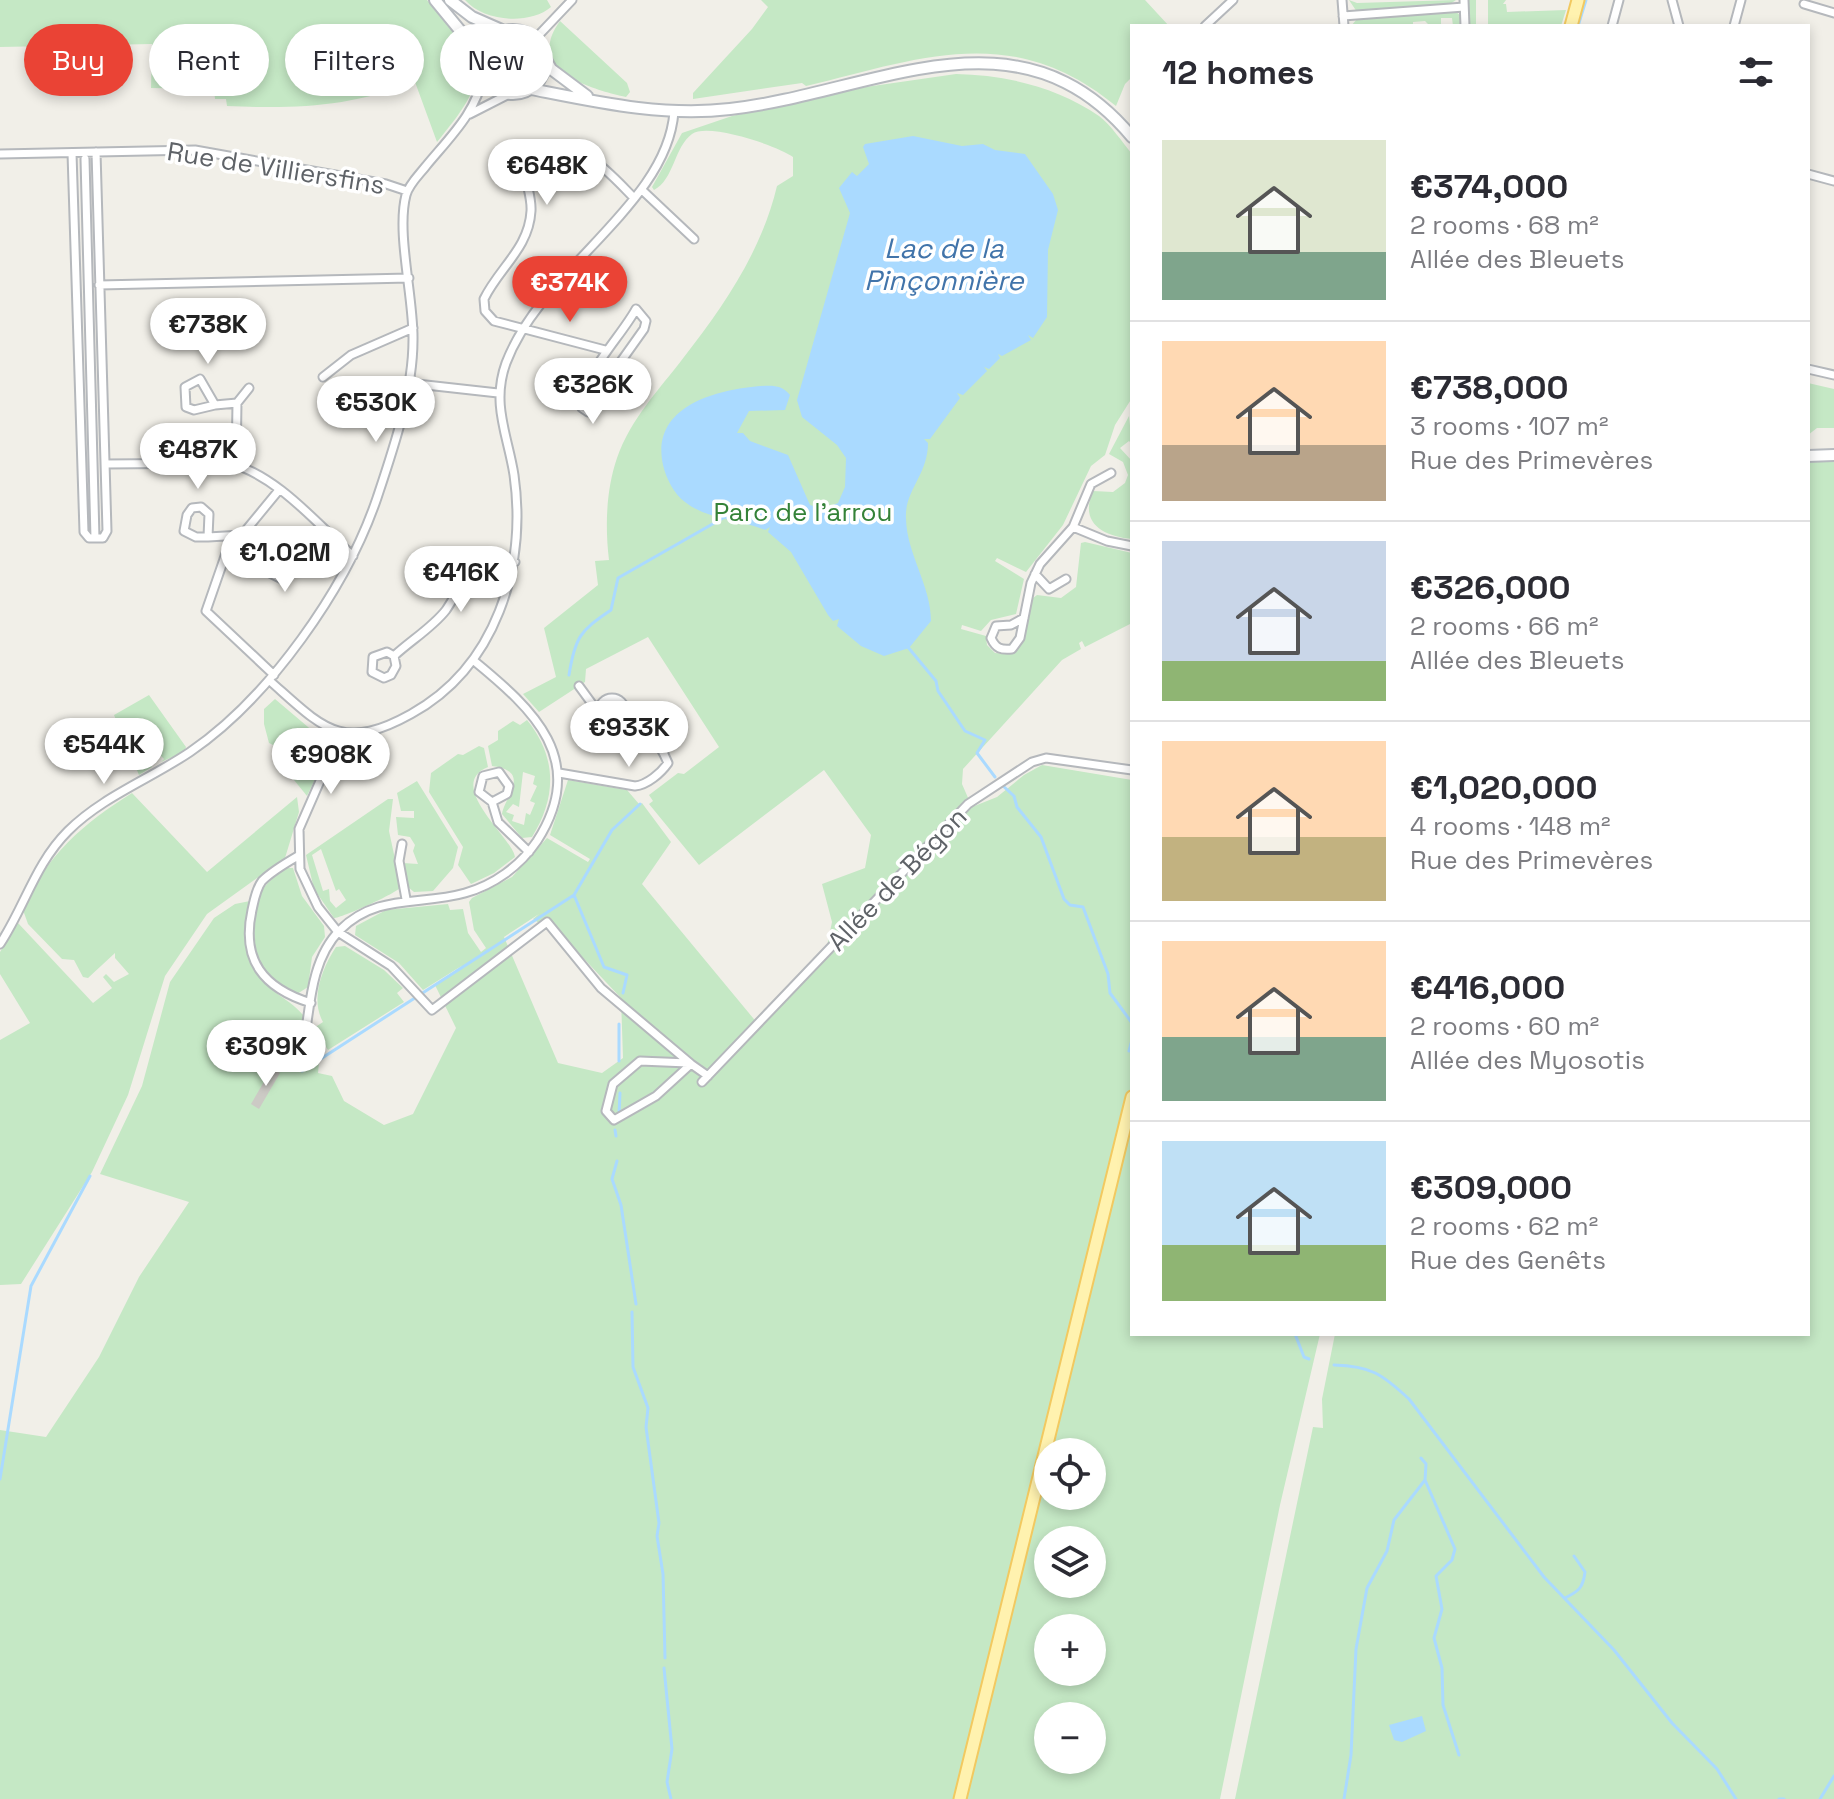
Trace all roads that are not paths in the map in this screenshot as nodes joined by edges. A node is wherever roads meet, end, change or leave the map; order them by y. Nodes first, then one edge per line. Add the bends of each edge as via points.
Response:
1 (435, 0) edge
2 (450, 0) edge
3 (572, 0) edge
4 (1233, 0) edge
5 (1342, 0) edge
6 (1578, 0) edge
7 (1619, 0) edge
8 (1672, 0) edge
9 (1741, 0) edge
10 (1464, 4) edge
11 (1804, 4) dead end
12 (1834, 13) edge
13 (1343, 16) junction
14 (455, 24) edge
15 (488, 24) edge
16 (549, 24) edge
17 (1207, 24) edge
18 (1344, 24) edge
19 (1465, 24) edge
20 (1572, 24) edge
21 (1613, 24) edge
22 (1678, 24) edge
23 (1735, 24) edge
24 (553, 71) edge
25 (553, 93) edge
26 (478, 96) edge
27 (505, 96) edge
28 (592, 100) junction
29 (674, 112) junction
30 (468, 115) junction
31 (1130, 135) edge
32 (96, 152) junction
33 (72, 153) junction
34 (0, 154) edge
35 (85, 159) dead end
36 (1810, 175) edge
37 (1834, 181) edge
38 (642, 190) junction
39 (407, 191) junction
40 (634, 198) junction
41 (694, 239) dead end
42 (409, 278) junction
43 (99, 285) junction
44 (413, 328) junction
45 (523, 329) junction
46 (101, 344) junction
47 (78, 345) junction
48 (89, 345) junction
49 (607, 349) junction
50 (624, 357) junction
51 (1810, 369) edge
52 (1834, 375) edge
53 (323, 377) dead end
54 (408, 383) junction
55 (249, 388) dead end
56 (498, 393) junction
57 (237, 403) junction
58 (215, 405) junction
59 (1834, 455) edge
60 (1810, 456) edge
61 (105, 464) junction
62 (236, 465) junction
63 (1111, 473) dead end
64 (279, 490) junction
65 (1073, 527) junction
66 (244, 533) junction
67 (232, 536) junction
68 (208, 537) junction
69 (95, 538) junction
70 (1130, 546) edge
71 (273, 548) junction
72 (353, 556) junction
73 (515, 562) junction
74 (1035, 574) junction
75 (1066, 579) dead end
76 (1024, 618) junction
77 (394, 656) dead end
78 (473, 660) junction
79 (272, 678) junction
80 (579, 686) dead end
81 (598, 712) junction
82 (625, 714) junction
83 (341, 733) junction
84 (1130, 770) edge
85 (559, 773) junction
86 (492, 802) junction
87 (402, 844) dead end
88 (529, 852) junction
89 (298, 856) junction
90 (406, 899) junction
91 (338, 932) junction
92 (0, 944) edge
93 (311, 1003) junction
94 (295, 1051) dead end
95 (691, 1064) junction
96 (1130, 1105) edge
97 (960, 1799) edge

1 - 14 main road
2 - 15 main road
3 - 16 street
4 - 17 street
5 - 13 street
6 - 20 main road
7 - 21 street
8 - 22 street
9 - 23 street
10 - 13 street
10 - 19 street
11 - 12 street
13 - 18 street
24 - 28 main road
25 - 28 main road
26 - 30 street
27 - 30 street
28 - 29 main road
29 - 31 main road via 732,109 953,60 1022,64 1066,79 1086,91
29 - 38 street via 671,139
30 - 39 street
32 - 33 street, Rue de Villiersfins
32 - 39 street, Rue de Villiersfins via 195,150
32 - 43 street
33 - 34 street, Rue de Villiersfins
33 - 47 street
35 - 48 street
36 - 37 street
38 - 40 street
38 - 41 street
39 - 42 street
40 - 45 street via 548,291
40 - 45 street via 605,168 575,150 548,146 530,156 525,168 531,200 528,230 486,293 483,306 494,321
42 - 43 street
42 - 44 street
43 - 46 street
44 - 53 street via 351,355
44 - 54 street
45 - 49 street
45 - 56 street via 505,364
46 - 48 street
46 - 61 street
47 - 48 street
47 - 69 street via 84,532
48 - 69 street
49 - 50 street
49 - 50 street via 636,309 646,321
49 - 50 street via 584,395 582,408 588,412
51 - 52 street
54 - 56 street
54 - 72 street via 378,496
55 - 57 street
56 - 73 street via 516,492
57 - 58 street
57 - 62 street
58 - 58 street via 200,379 185,387 186,407
59 - 60 main road
61 - 62 street
61 - 69 street via 107,531 103,538
62 - 64 street
63 - 65 street via 1091,484
64 - 66 street
64 - 72 street
65 - 70 street
65 - 74 street
66 - 67 street
66 - 71 street via 260,536
67 - 68 street
67 - 79 street via 206,611
68 - 68 street via 209,514 192,508 184,531
71 - 71 street via 268,572 282,579 295,566
72 - 79 street
73 - 77 street via 493,559 469,571 445,611
73 - 78 street via 500,613
74 - 75 street via 1049,589
74 - 76 street
76 - 76 street via 1012,649 994,645 996,626
78 - 83 street via 421,709 376,731
78 - 85 street via 536,720 551,744
79 - 83 street via 310,716
79 - 92 street via 209,738 69,830 34,876
80 - 81 street
81 - 82 street via 610,724
81 - 82 street via 608,697 624,705
82 - 85 street via 644,725 668,763 664,769 635,786
83 - 89 street via 299,829
84 - 95 street, Allée de Bégon via 1046,758 968,804 705,1079
85 - 88 street via 550,818
86 - 86 street via 479,792 479,783 483,776 499,772 509,786 507,794
86 - 88 street via 498,822
87 - 90 street via 399,861
88 - 90 street via 508,872 472,891
89 - 91 street via 310,895
89 - 93 street via 258,888 246,936 270,982
90 - 91 street via 368,909
91 - 93 street via 320,962
91 - 95 street via 391,966 432,1010 547,922 601,988
93 - 94 street via 304,1044
95 - 95 street via 656,1096 614,1120 606,1111 613,1084 640,1061
96 - 97 main road

